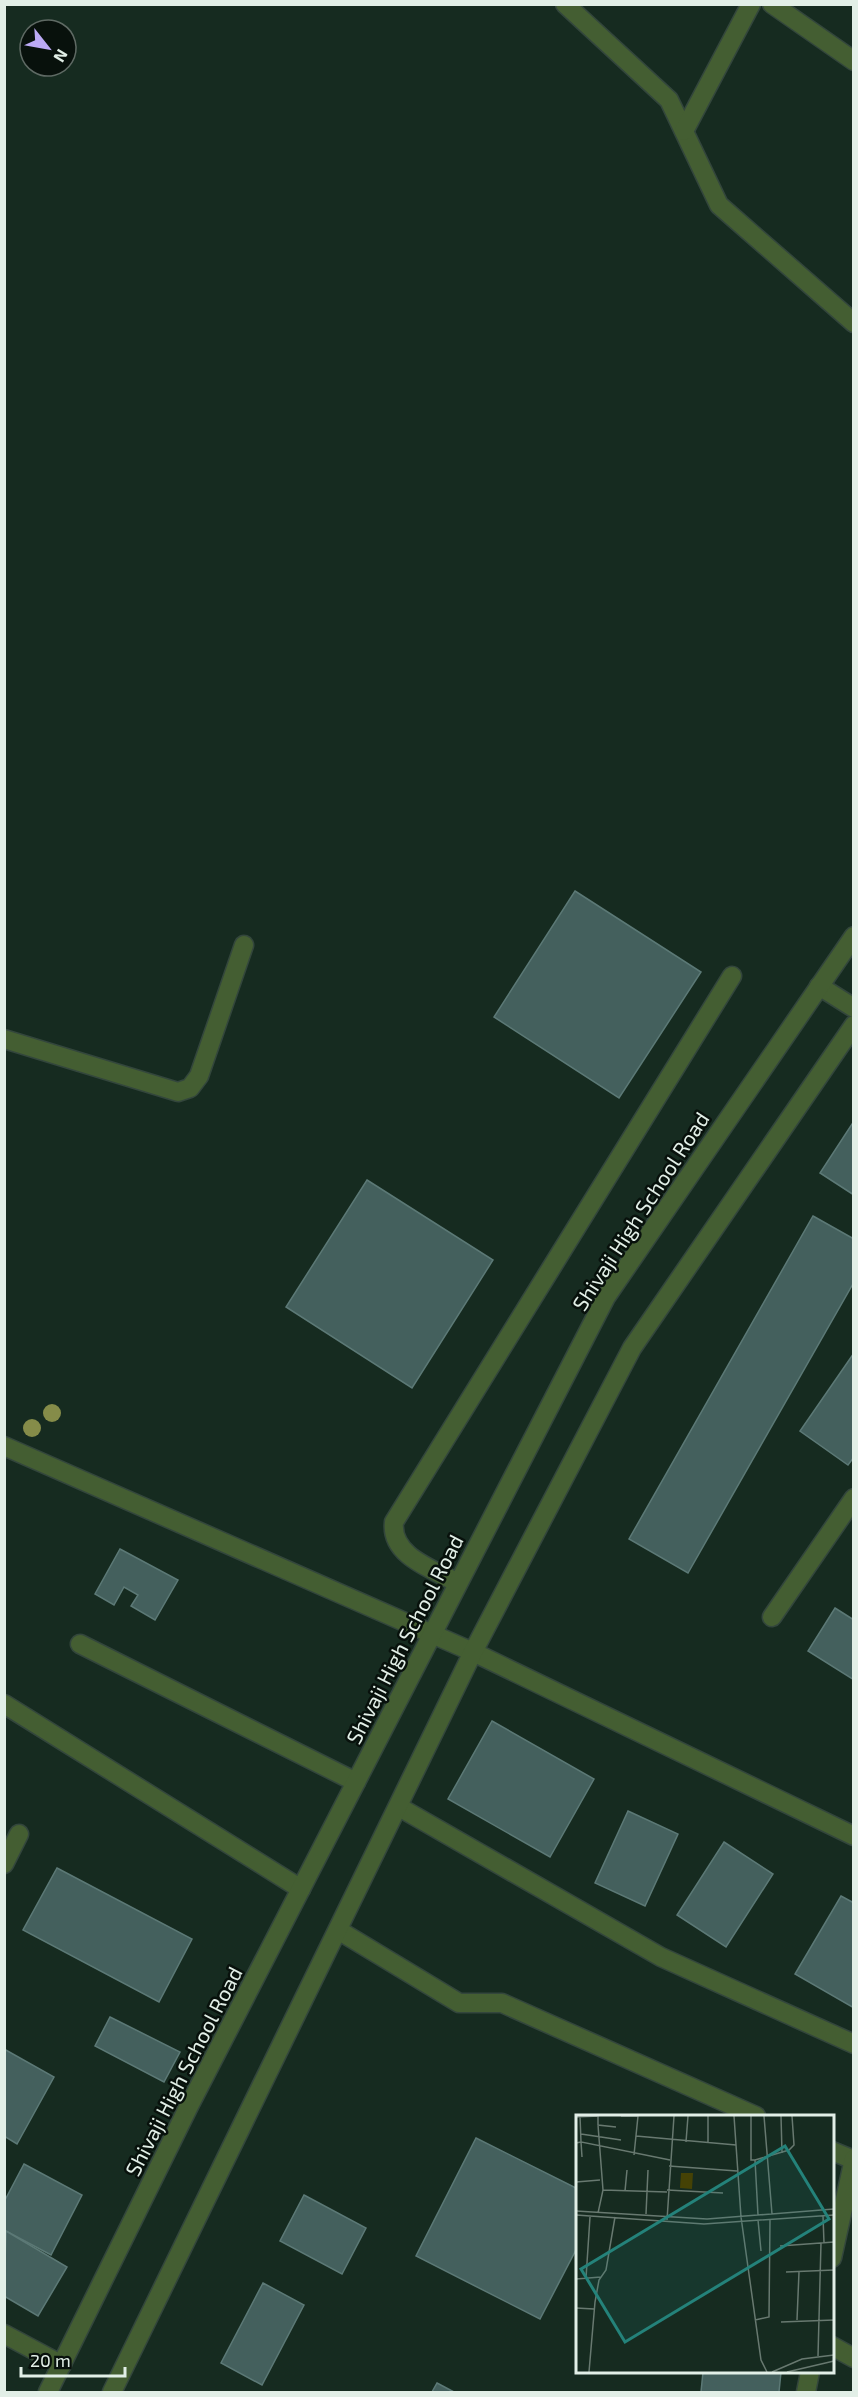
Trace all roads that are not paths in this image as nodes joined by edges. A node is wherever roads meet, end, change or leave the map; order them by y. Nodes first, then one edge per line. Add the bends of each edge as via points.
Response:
1 (565, 4) edge
2 (751, 4) edge
3 (772, 4) edge
4 (854, 62) edge
5 (684, 131) junction
6 (854, 323) edge
7 (854, 936) edge
8 (244, 945) dead end
9 (732, 976) dead end
10 (819, 986) junction
11 (854, 1008) edge
12 (854, 1025) edge
13 (4, 1039) edge
14 (4, 1446) edge
15 (854, 1498) edge
16 (458, 1583) junction
17 (772, 1617) dead end
18 (432, 1634) junction
19 (80, 1644) dead end
20 (473, 1652) junction
21 (4, 1704) edge
22 (356, 1782) junction
23 (399, 1807) junction
24 (19, 1834) dead end
25 (854, 1836) edge
26 (4, 1864) edge
27 (301, 1889) junction
28 (339, 1930) junction
29 (854, 2044) edge
30 (754, 2115) edge
31 (834, 2152) edge
32 (853, 2160) edge
33 (834, 2249) edge
34 (4, 2334) edge
35 (834, 2347) edge
36 (854, 2358) edge
37 (62, 2365) junction
38 (810, 2373) edge
39 (48, 2392) edge
40 (112, 2392) edge
41 (806, 2392) edge

1 - 5 street via 669,100
2 - 5 street
3 - 4 street
5 - 6 street via 719,205
7 - 10 street, Shivaji High School Road
8 - 13 street via 198,1076 190,1088 178,1092
9 - 16 street via 394,1522 393,1534 398,1545
10 - 11 street
10 - 16 street, Shivaji High School Road via 606,1297
12 - 20 street via 632,1348
14 - 18 street
15 - 17 street
16 - 18 street, Shivaji High School Road
18 - 20 street
18 - 22 street, Shivaji High School Road
19 - 22 street
20 - 23 street
20 - 25 street
21 - 27 street
22 - 27 street, Shivaji High School Road
23 - 28 street
23 - 29 street via 661,1957
24 - 26 street
27 - 37 street, Shivaji High School Road
28 - 30 street via 459,2003 502,2003
28 - 40 street
31 - 32 street
32 - 33 street
34 - 37 street
35 - 36 street
37 - 39 street, Shivaji High School Road
38 - 41 street

